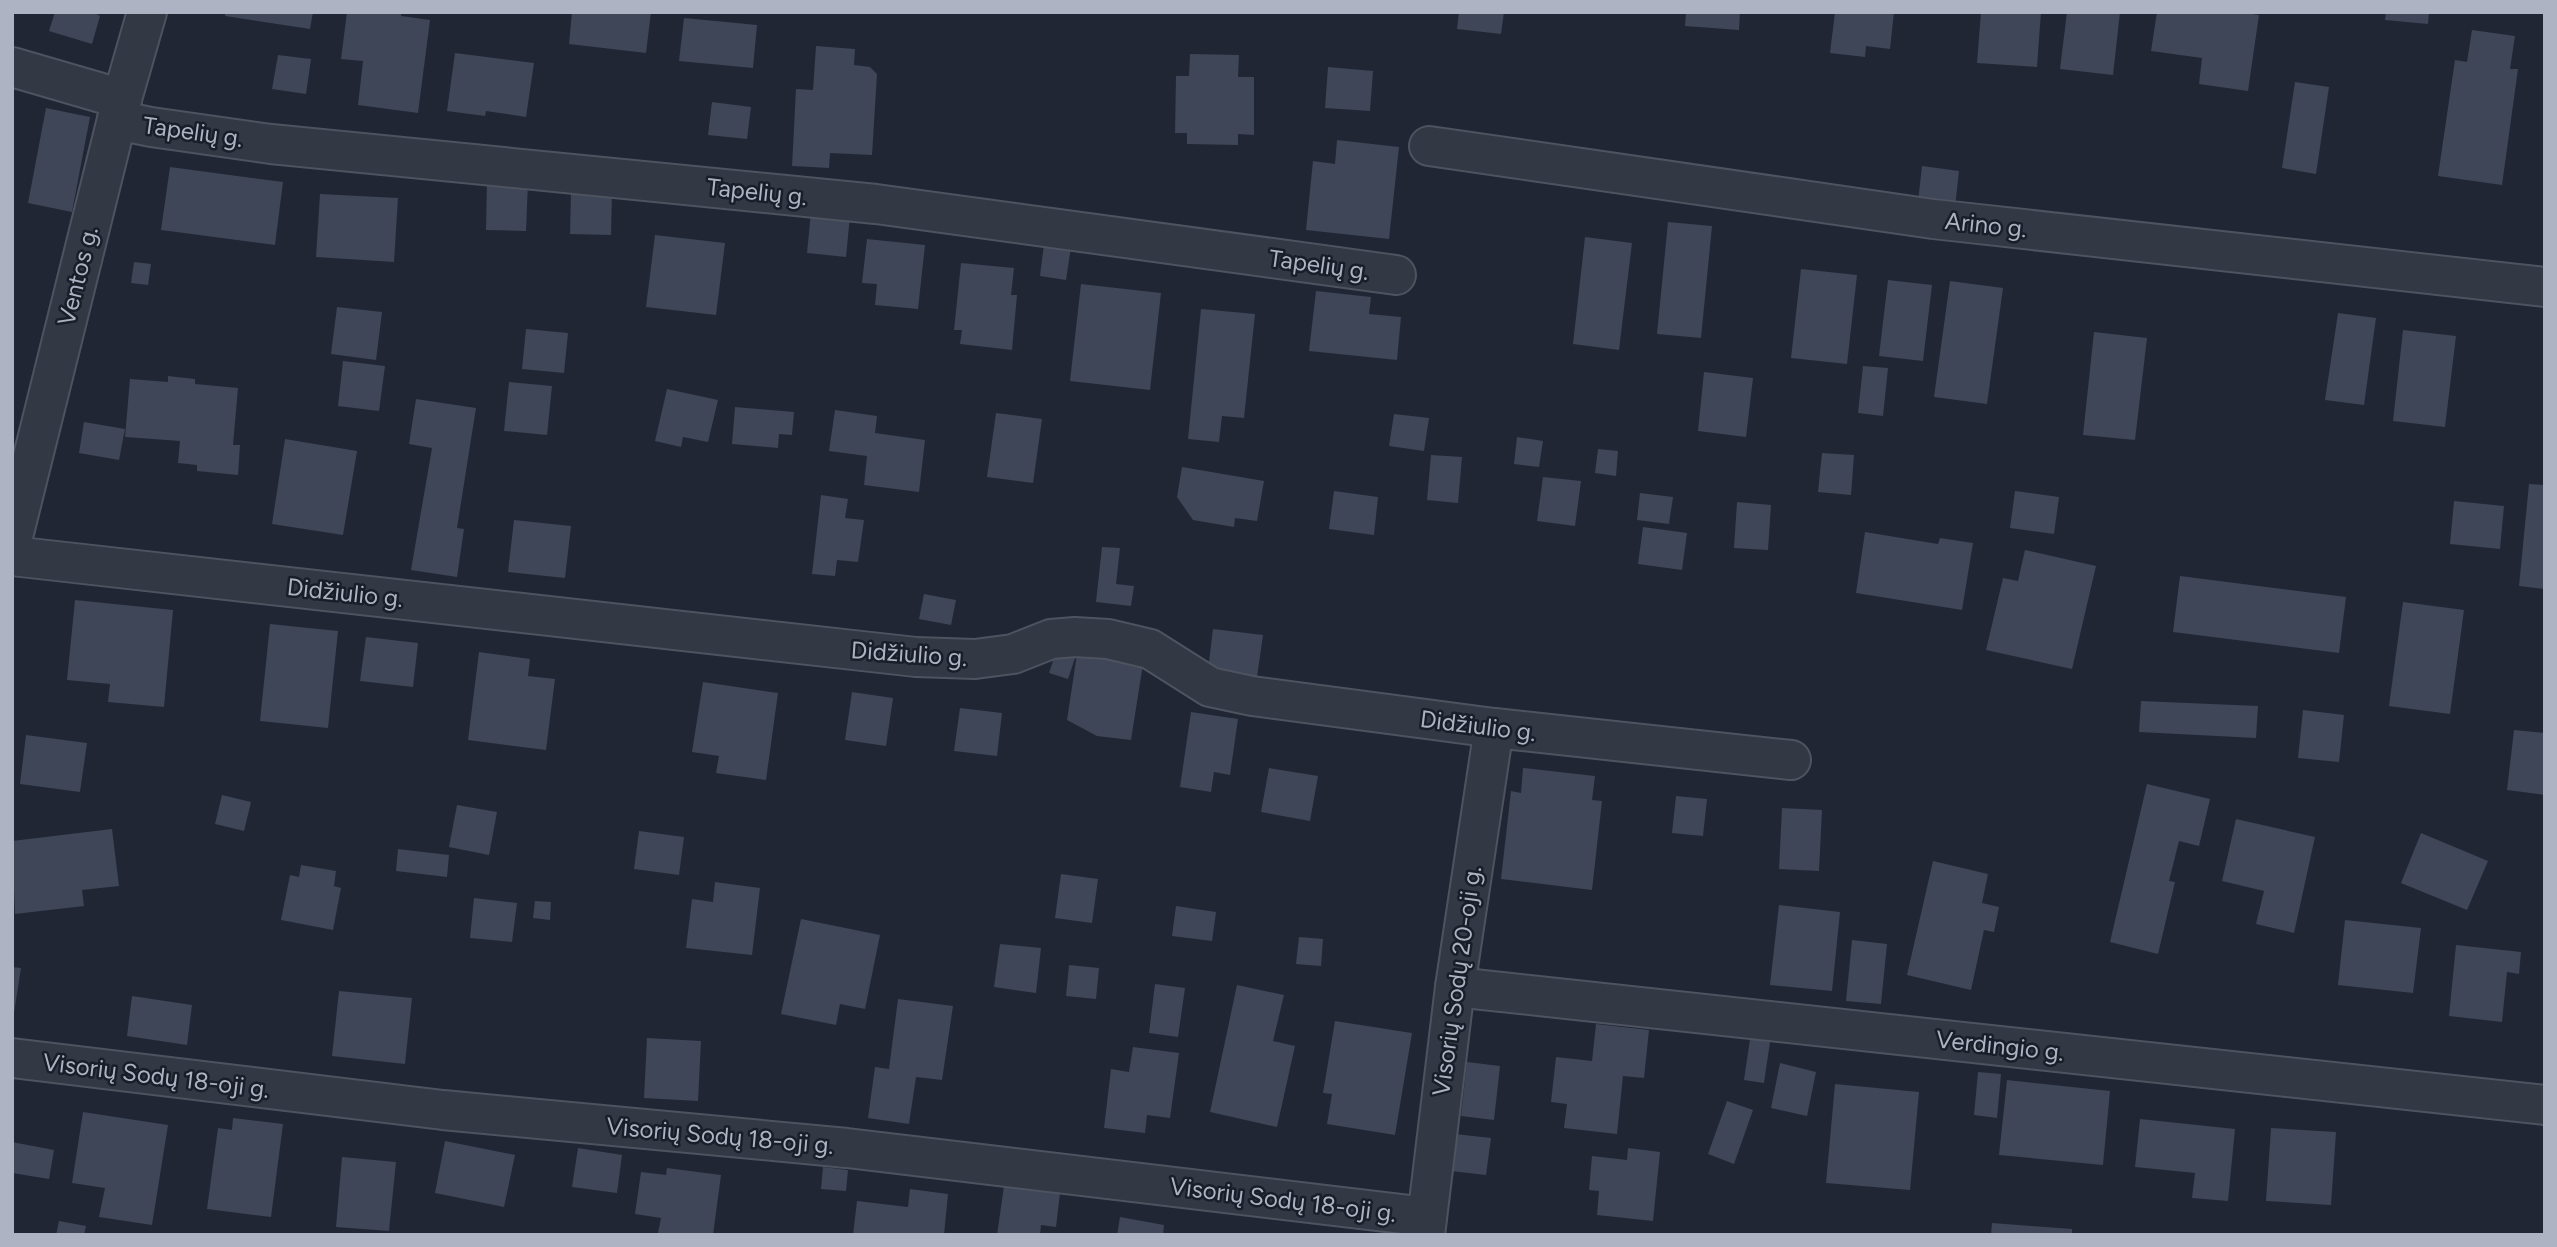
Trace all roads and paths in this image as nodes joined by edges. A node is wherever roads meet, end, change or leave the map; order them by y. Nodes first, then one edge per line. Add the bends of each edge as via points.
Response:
1 (147, 12) edge
2 (12, 67) edge
3 (120, 109) junction
4 (1429, 146) dead end
5 (1396, 275) dead end
6 (2545, 287) edge
7 (12, 541) edge
8 (12, 556) edge
9 (1494, 728) junction
10 (1791, 760) dead end
11 (1455, 986) junction
12 (12, 1058) edge
13 (2545, 1105) edge
14 (1426, 1226) edge

1 - 3 street, Ventos g.
2 - 3 street, Tapelių g.
3 - 5 street, Tapelių g. via 150,127 271,144 876,204
3 - 7 street, Ventos g.
4 - 6 street, Arino g. via 1933,219
8 - 9 street, Didžiulio g. via 916,657 975,659 1013,654 1051,639 1108,639 1150,649 1210,687
9 - 10 street, Didžiulio g.
9 - 11 street, Visorių Sodų 20-oji g.
11 - 13 street, Verdingio g.
11 - 14 street, Visorių Sodų 20-oji g.
12 - 14 street, Visorių Sodų 18-oji g. via 443,1110 847,1149

